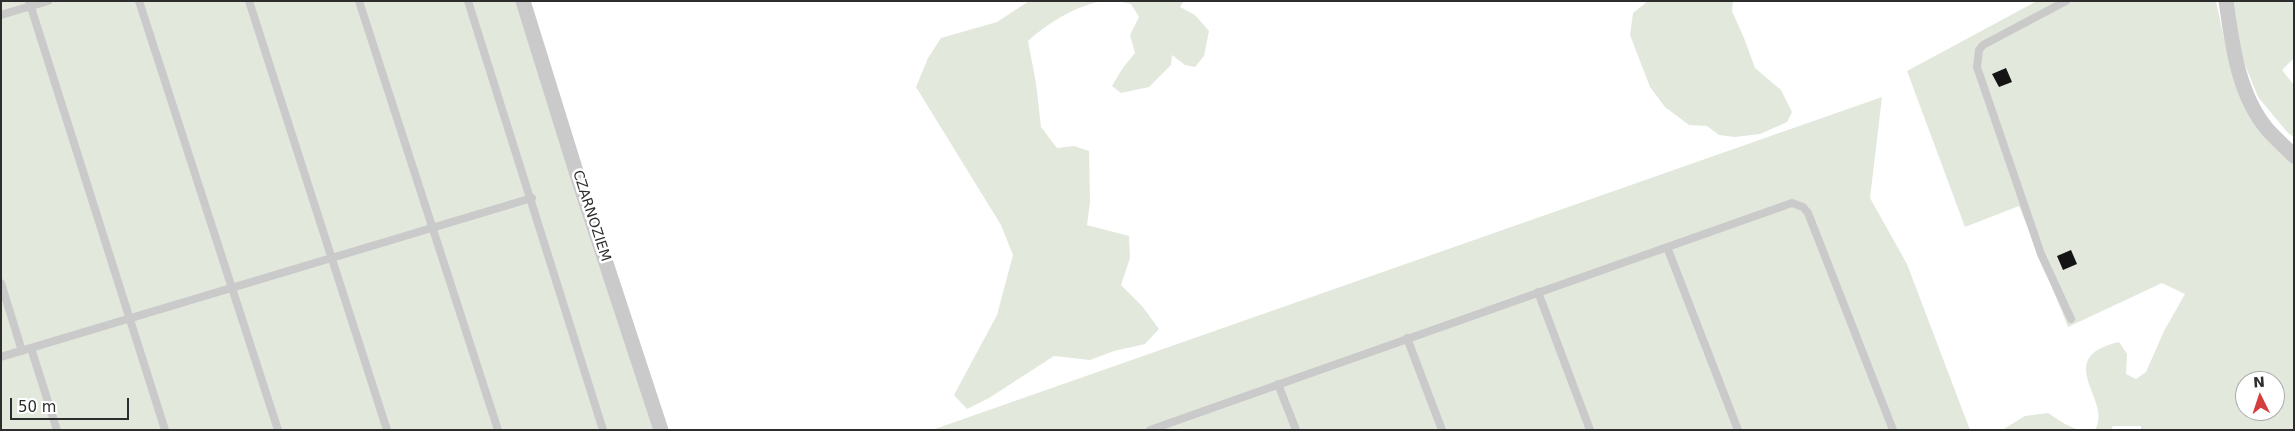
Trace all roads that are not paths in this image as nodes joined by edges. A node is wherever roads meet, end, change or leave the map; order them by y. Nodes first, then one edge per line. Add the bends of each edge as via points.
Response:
1 (48, 1) edge
2 (140, 1) edge
3 (249, 1) edge
4 (359, 1) edge
5 (468, 1) edge
6 (523, 1) edge
7 (2066, 1) edge
8 (2226, 1) edge
9 (30, 4) edge
10 (1, 15) edge
11 (2294, 156) edge
12 (532, 198) junction
13 (432, 228) junction
14 (1667, 247) junction
15 (332, 258) junction
16 (1, 283) edge
17 (232, 288) junction
18 (1538, 292) junction
19 (130, 319) junction
20 (2071, 319) dead end
21 (1407, 338) junction
22 (31, 348) junction
23 (22, 351) junction
24 (1, 357) edge
25 (1278, 384) junction
26 (57, 430) edge
27 (166, 430) edge
28 (278, 430) edge
29 (387, 430) edge
30 (498, 430) edge
31 (604, 430) edge
32 (661, 430) edge
33 (1150, 430) edge
34 (1296, 430) edge
35 (1442, 430) edge
36 (1590, 430) edge
37 (1738, 430) edge
38 (1893, 430) edge

1 - 9 lane
2 - 17 lane
3 - 15 lane
4 - 13 lane
5 - 12 lane
6 - 32 street, CZARNOZIEM
7 - 20 lane via 1983,45 1979,50 1978,67 2041,254
8 - 11 street via 2235,58 2252,105 2266,127
9 - 10 lane
9 - 19 lane
12 - 13 lane
12 - 31 lane
13 - 15 lane
13 - 30 lane
14 - 18 lane
14 - 37 lane
14 - 38 lane via 1792,203 1803,207
15 - 17 lane
15 - 29 lane
16 - 23 lane
17 - 19 lane
17 - 28 lane
18 - 21 lane
18 - 36 lane
19 - 22 lane
19 - 27 lane
21 - 25 lane
21 - 35 lane
22 - 23 lane
22 - 26 lane
23 - 24 lane
25 - 33 lane
25 - 34 lane

